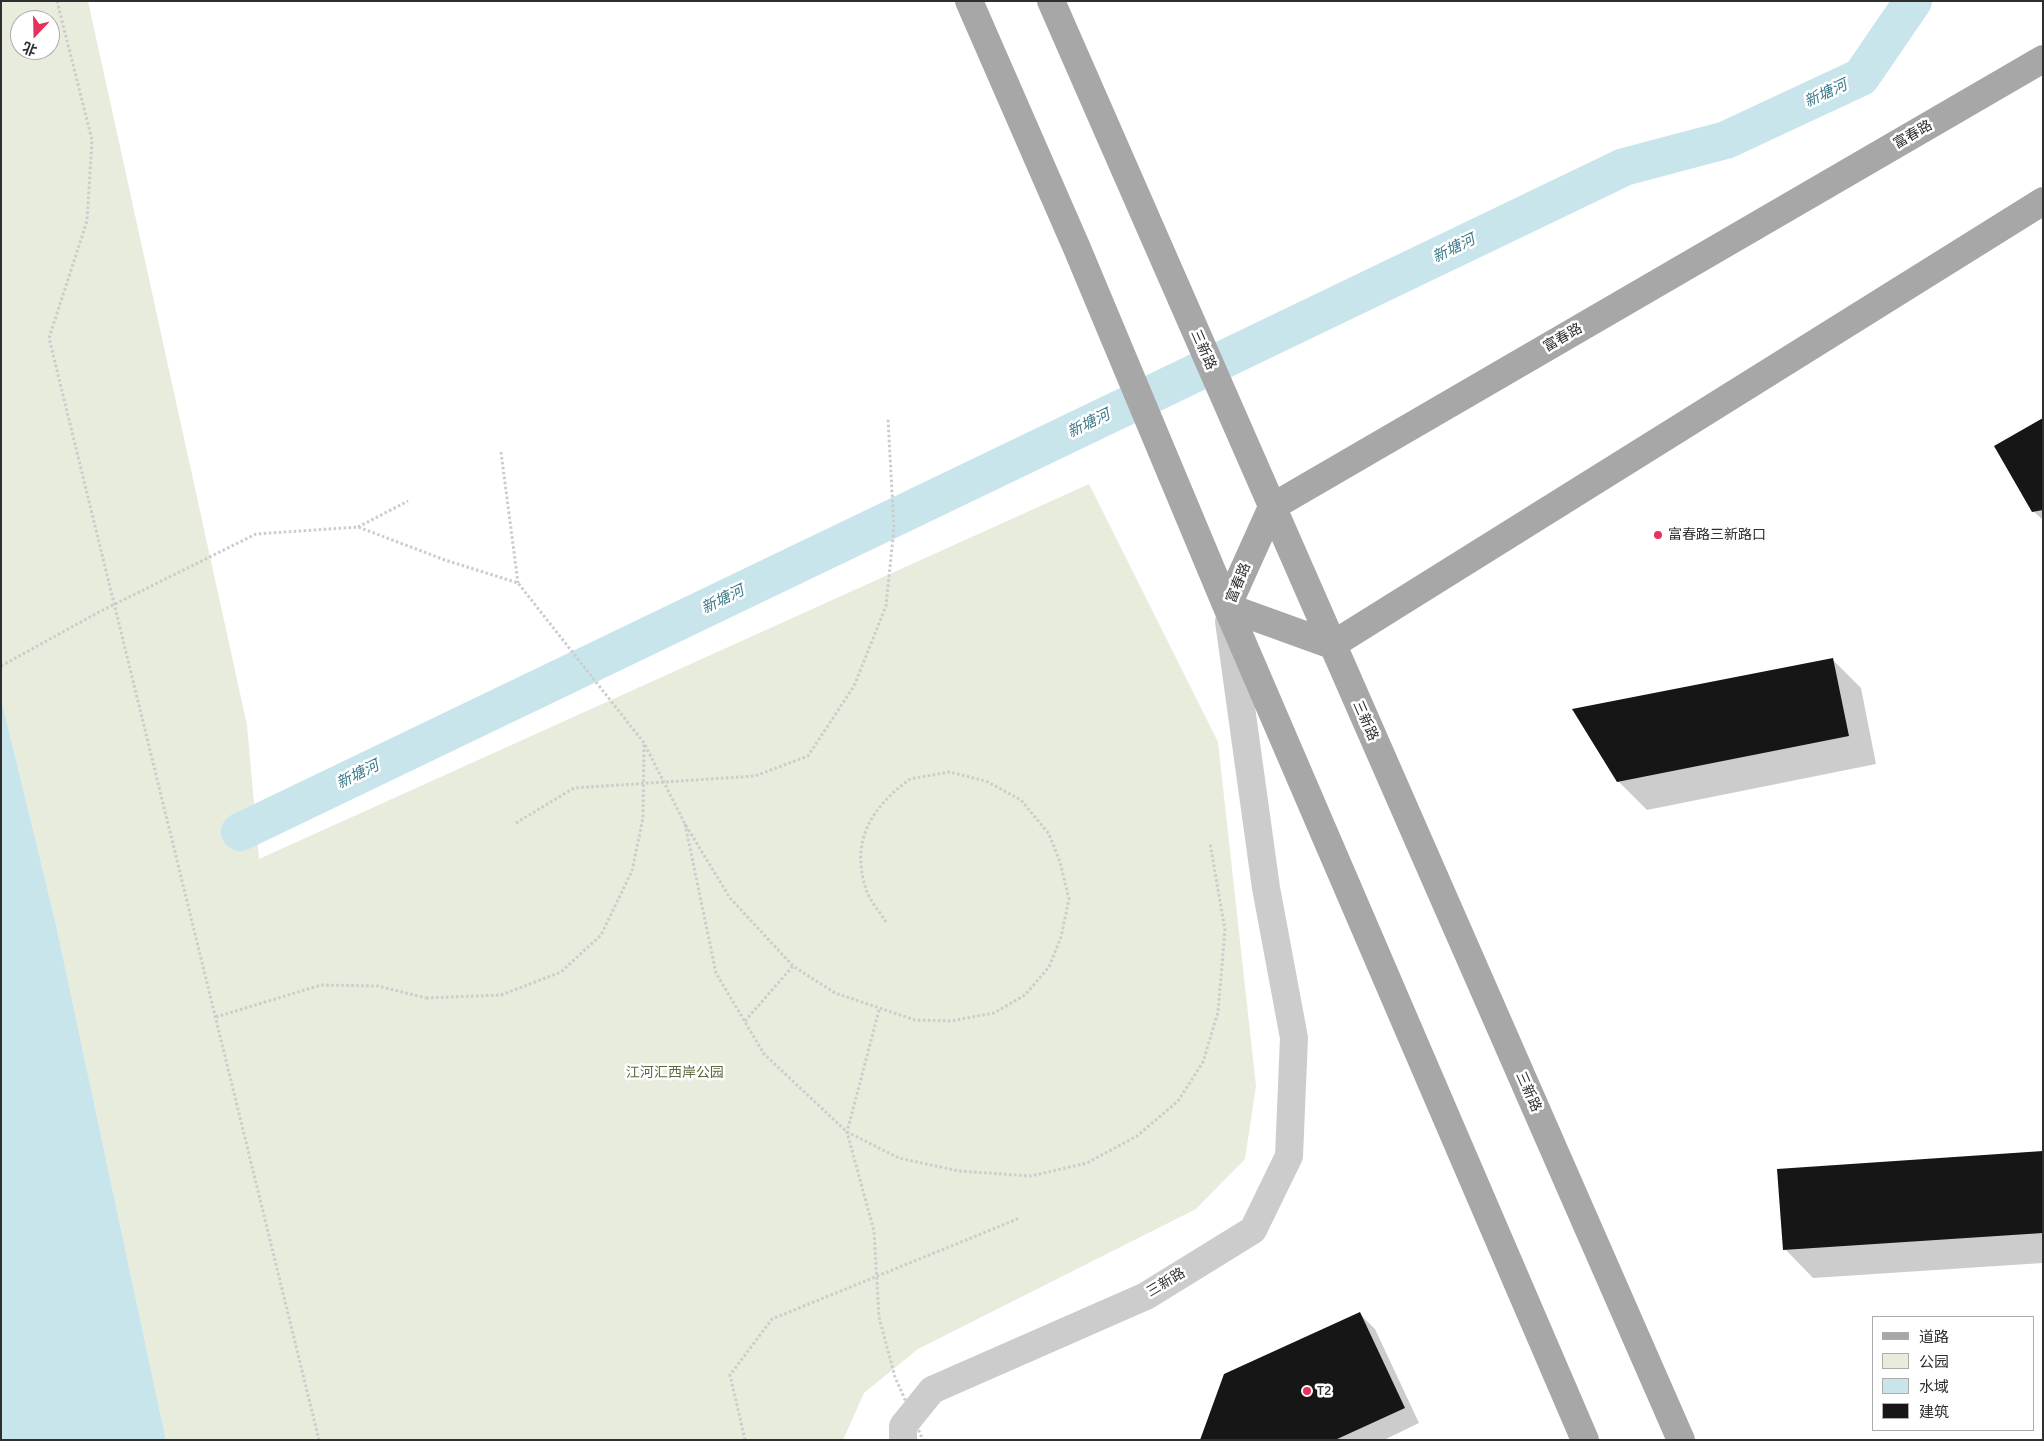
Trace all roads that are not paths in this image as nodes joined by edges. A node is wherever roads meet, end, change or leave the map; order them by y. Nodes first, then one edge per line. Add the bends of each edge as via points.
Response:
1 (970, 1) edge
2 (1051, 1) edge
3 (2043, 59) edge
4 (2043, 201) edge
5 (1272, 508) junction
6 (1227, 607) junction
7 (1332, 644) junction
8 (903, 1440) edge
9 (1585, 1440) edge
10 (1681, 1440) edge

1 - 6 main road, 三新路
2 - 5 main road, 三新路
3 - 5 main road, 富春路
4 - 7 main road
5 - 6 main road, 富春路
5 - 7 main road, 三新路
6 - 7 main road, 富春路
6 - 8 street, 三新路 via 1266,888 1294,1038 1289,1156 1253,1230 1146,1296 932,1390 902,1426
6 - 9 main road, 三新路
7 - 10 main road, 三新路

